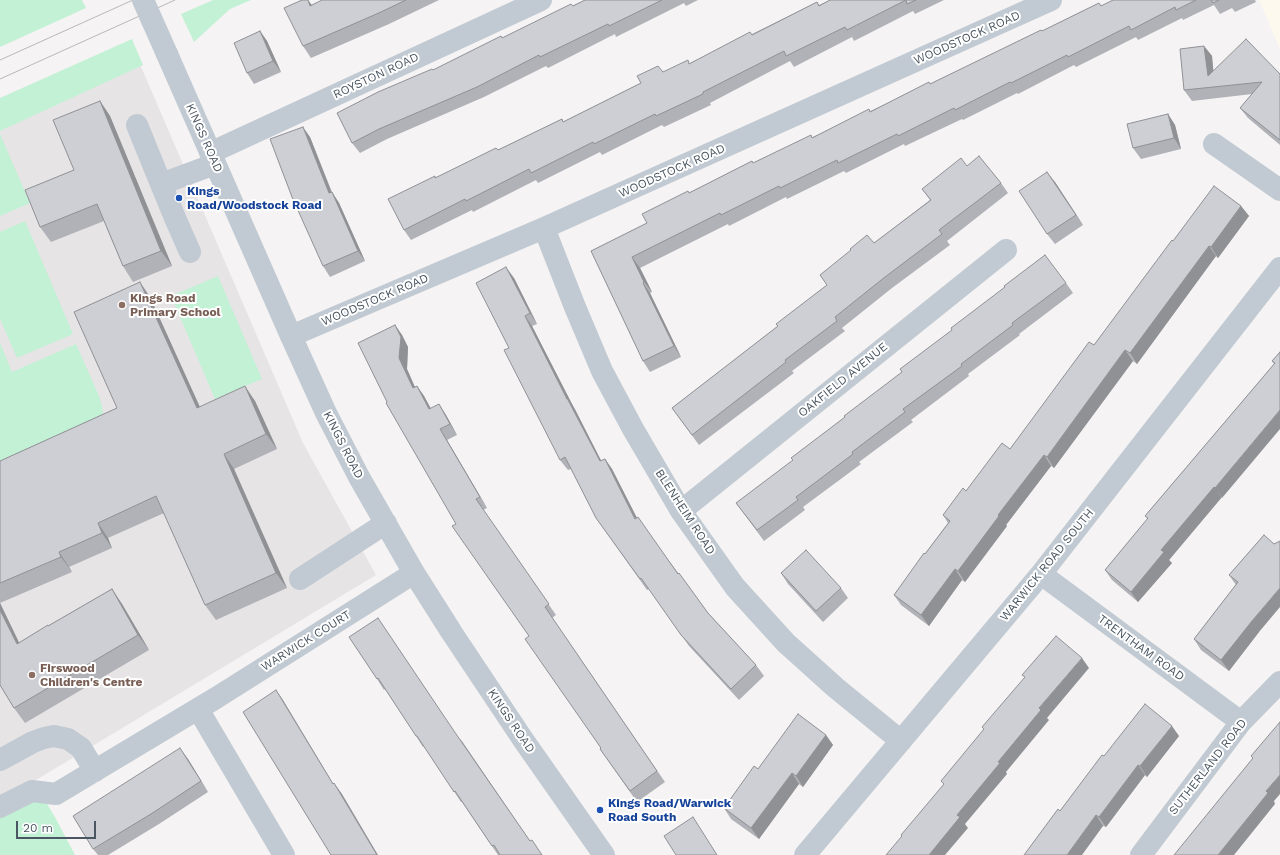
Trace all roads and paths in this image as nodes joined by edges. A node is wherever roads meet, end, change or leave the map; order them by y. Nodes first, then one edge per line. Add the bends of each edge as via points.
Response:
1 (143, 0) edge
2 (541, 0) edge
3 (1051, 0) edge
4 (137, 125) dead end
5 (1214, 144) dead end
6 (213, 158) junction
7 (161, 184) junction
8 (1280, 190) edge
9 (544, 228) junction
10 (1006, 250) dead end
11 (190, 252) dead end
12 (1280, 268) edge
13 (291, 336) junction
14 (681, 511) junction
15 (386, 524) junction
16 (414, 573) junction
17 (1041, 574) junction
18 (300, 579) dead end
19 (1280, 682) edge
20 (198, 709) junction
21 (1241, 722) junction
22 (901, 741) junction
23 (0, 760) edge
24 (95, 771) junction
25 (0, 807) edge
26 (284, 855) edge
27 (604, 855) edge
28 (805, 855) edge
29 (1141, 855) edge

1 - 6 street, KINGS ROAD, bridge
2 - 6 street, ROYSTON ROAD
3 - 9 street, WOODSTOCK ROAD
4 - 7 street
5 - 8 street
6 - 7 street, ROYSTON ROAD
6 - 13 street, KINGS ROAD
7 - 11 street
9 - 13 street, WOODSTOCK ROAD
9 - 14 street, BLENHEIM ROAD via 602,371
10 - 14 street, OAKFIELD AVENUE
12 - 17 street, WARWICK ROAD SOUTH
13 - 15 street, KINGS ROAD via 326,413
14 - 22 street, BLENHEIM ROAD via 735,587 786,643
15 - 16 street, KINGS ROAD
15 - 18 street
16 - 20 street, WARWICK COURT
16 - 27 street, KINGS ROAD via 515,728
17 - 21 street, TRENTHAM ROAD
17 - 22 street, WARWICK ROAD SOUTH
19 - 21 street, SUTHERLAND ROAD
20 - 24 street, WARWICK COURT
20 - 26 street
21 - 29 street, SUTHERLAND ROAD
22 - 28 street, WARWICK ROAD SOUTH
23 - 24 street via 33,742 54,736 68,739 81,748
24 - 25 street, WARWICK COURT via 56,794 32,791

